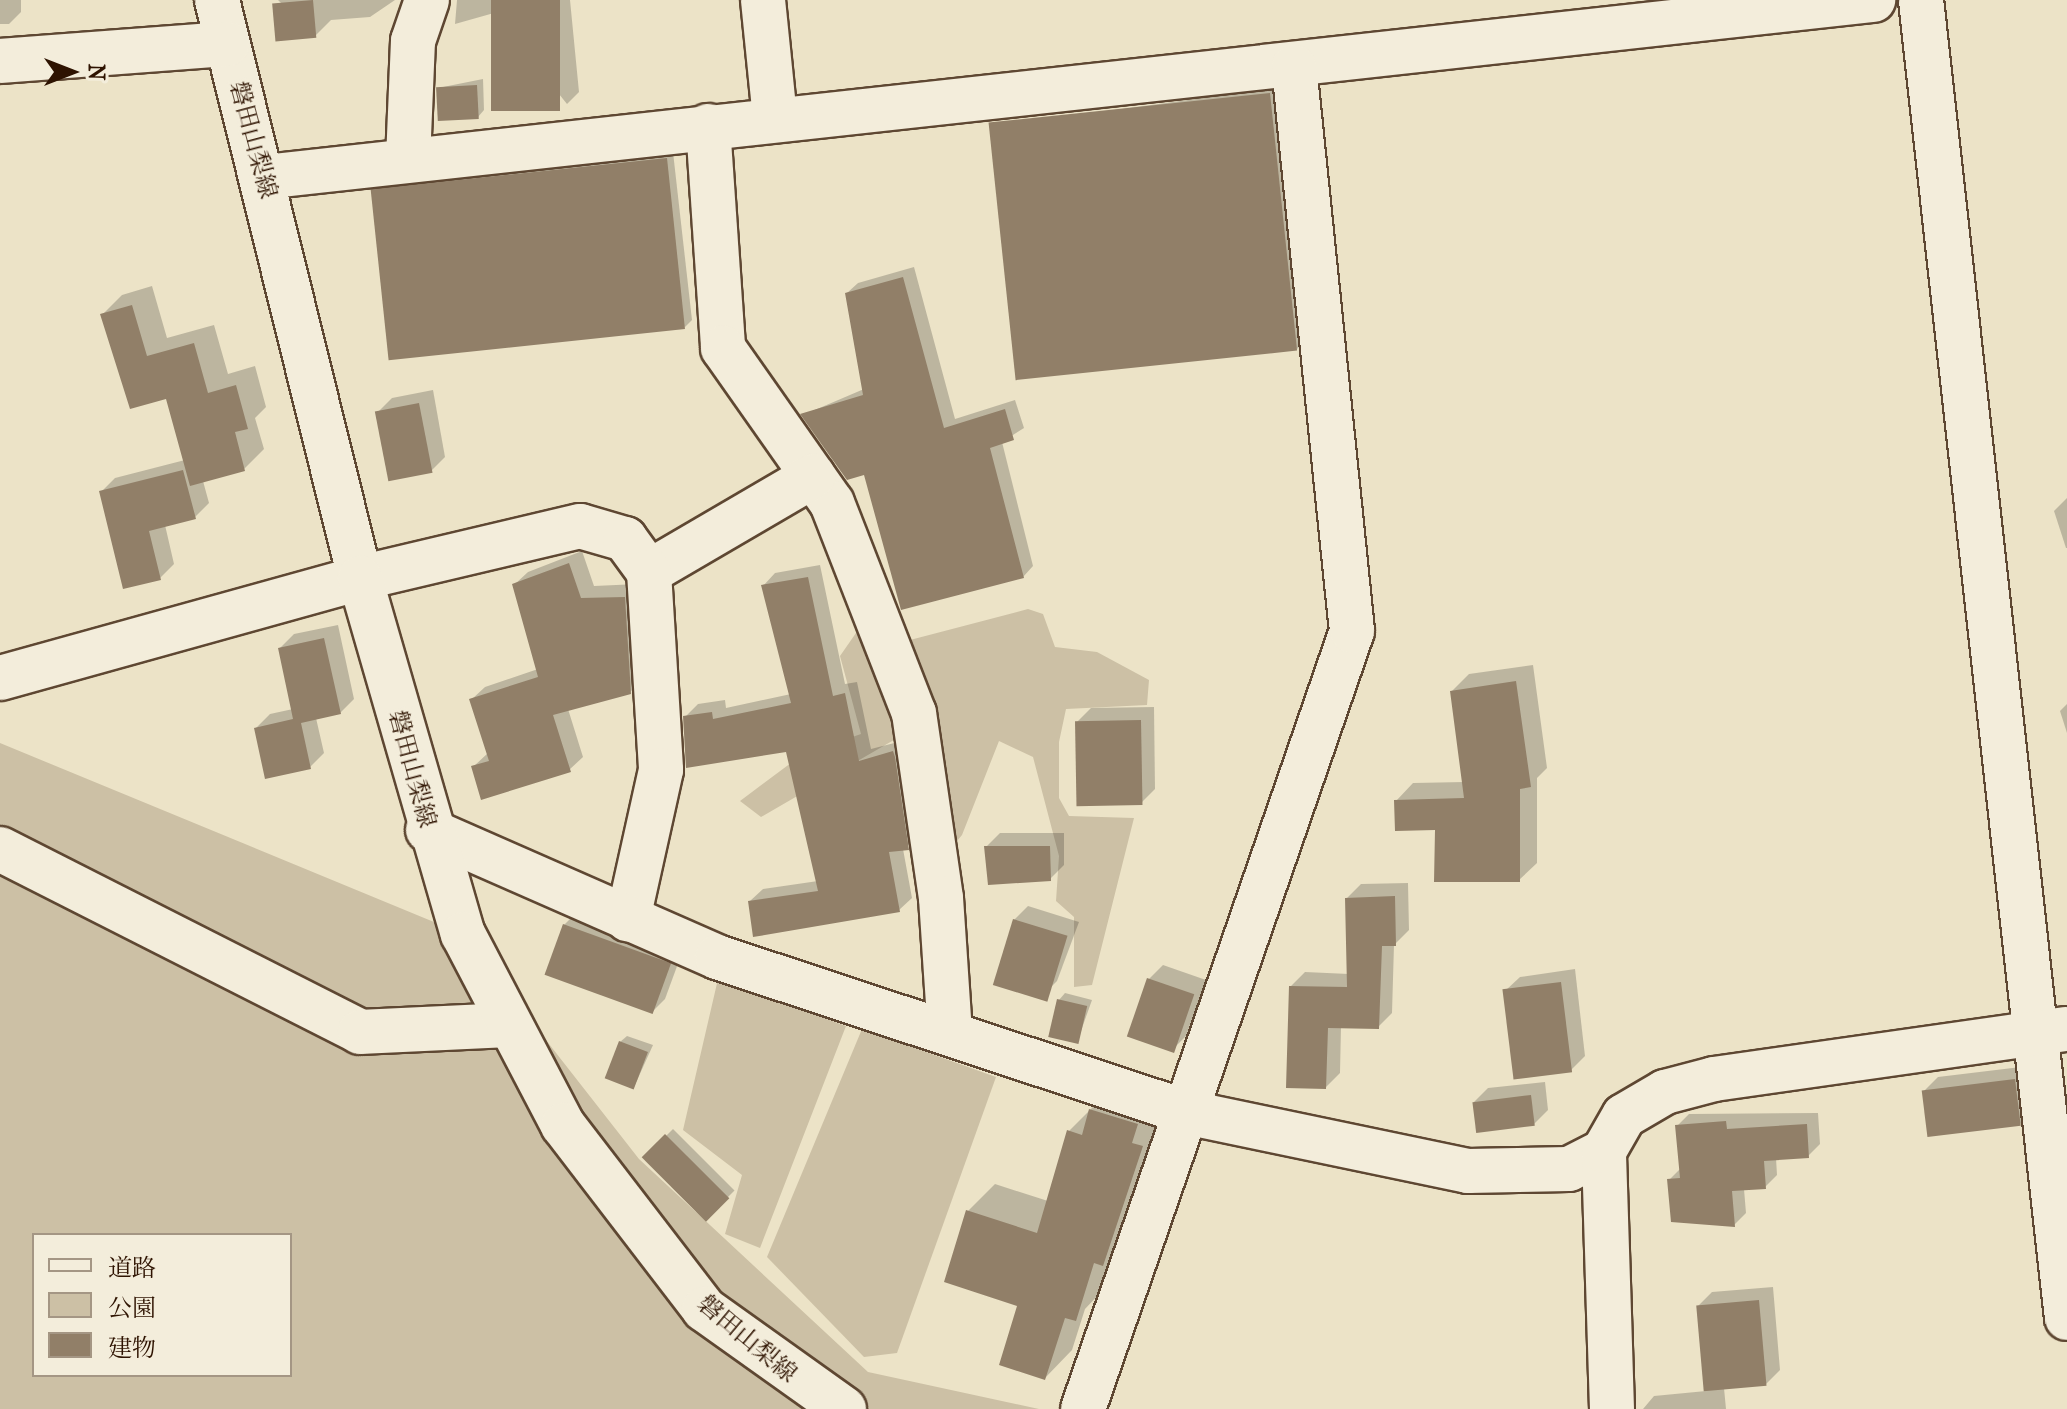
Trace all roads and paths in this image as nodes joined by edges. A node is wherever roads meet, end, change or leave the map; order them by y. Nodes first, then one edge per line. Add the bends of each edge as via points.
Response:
1 (217, 0) edge
2 (427, 0) edge
3 (763, 0) edge
4 (1873, 0) edge
5 (1921, 0) edge
6 (227, 44) junction
7 (0, 61) edge
8 (1294, 67) junction
9 (775, 118) junction
10 (708, 126) junction
11 (408, 160) junction
12 (264, 177) junction
13 (813, 476) junction
14 (649, 572) junction
15 (360, 578) junction
16 (0, 678) edge
17 (428, 830) junction
18 (0, 849) edge
19 (628, 919) junction
20 (508, 1025) junction
21 (2052, 1031) edge
22 (950, 1034) junction
23 (1190, 1113) junction
24 (1604, 1151) junction
25 (2067, 1318) edge
26 (844, 1409) edge
27 (1083, 1409) edge
28 (1612, 1409) edge

1 - 6 street, 磐田山梨線
2 - 11 street via 413,41
3 - 9 street
4 - 8 street
5 - 21 street
6 - 7 street
6 - 12 street, 磐田山梨線
8 - 9 street
8 - 23 street via 1352,631
9 - 10 street
10 - 11 street
10 - 13 street via 723,348
11 - 12 street
12 - 15 street, 磐田山梨線
13 - 14 street
13 - 22 street via 832,503 914,713 941,898
14 - 15 street via 625,539 580,526
14 - 19 street via 661,770
15 - 16 street
15 - 17 street, 磐田山梨線
17 - 19 street
17 - 20 street, 磐田山梨線 via 463,934
18 - 20 street via 360,1032
19 - 22 street
20 - 26 street, 磐田山梨線 via 563,1125 704,1309
21 - 24 street via 1714,1079 1665,1092 1624,1116
21 - 25 street
22 - 23 street
23 - 24 street via 1468,1171 1569,1169
23 - 27 street
24 - 28 street

